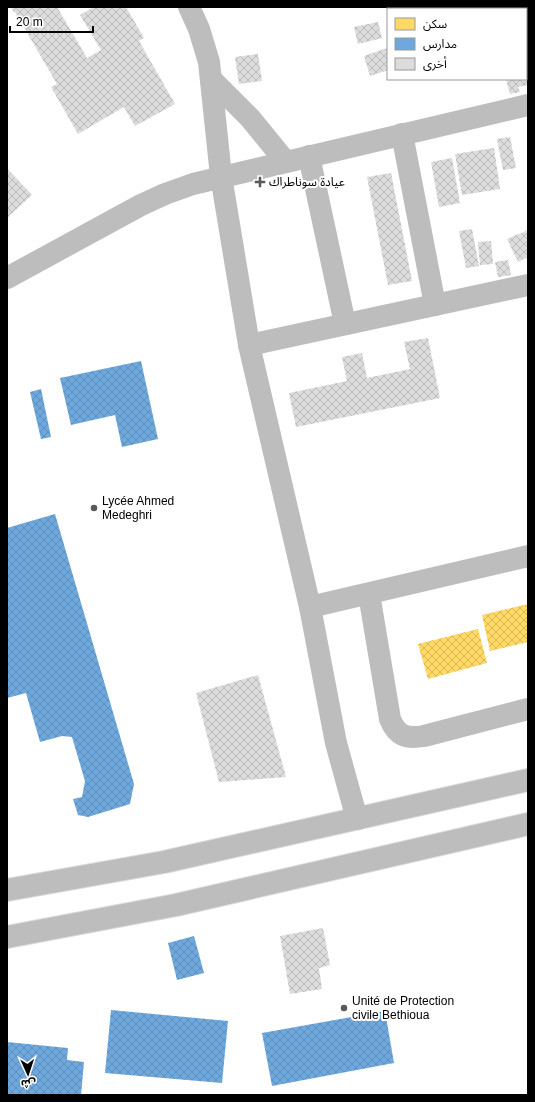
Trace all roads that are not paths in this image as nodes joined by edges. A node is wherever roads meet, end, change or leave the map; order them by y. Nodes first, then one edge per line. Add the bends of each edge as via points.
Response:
1 (189, 7) edge
2 (211, 79) junction
3 (528, 105) edge
4 (402, 134) junction
5 (309, 156) junction
6 (285, 161) junction
7 (221, 176) junction
8 (7, 278) edge
9 (528, 285) edge
10 (435, 305) junction
11 (345, 324) junction
12 (249, 345) junction
13 (528, 556) edge
14 (369, 594) junction
15 (310, 607) junction
16 (528, 709) edge
17 (528, 780) edge
18 (357, 819) junction
19 (528, 824) edge
20 (7, 890) edge
21 (7, 937) edge

1 - 2 street via 205,45
2 - 6 street via 250,118
2 - 7 street
3 - 4 street
4 - 5 street
4 - 10 street
5 - 6 street
5 - 11 street
6 - 7 street
7 - 8 street via 172,191 141,205
7 - 12 street
9 - 10 street
10 - 11 street
11 - 12 street
12 - 15 street
13 - 14 street
14 - 15 street
14 - 16 street via 390,719 399,733 407,737 424,736
15 - 18 street via 336,743
17 - 18 street
18 - 20 street via 164,862
19 - 21 street via 176,906

